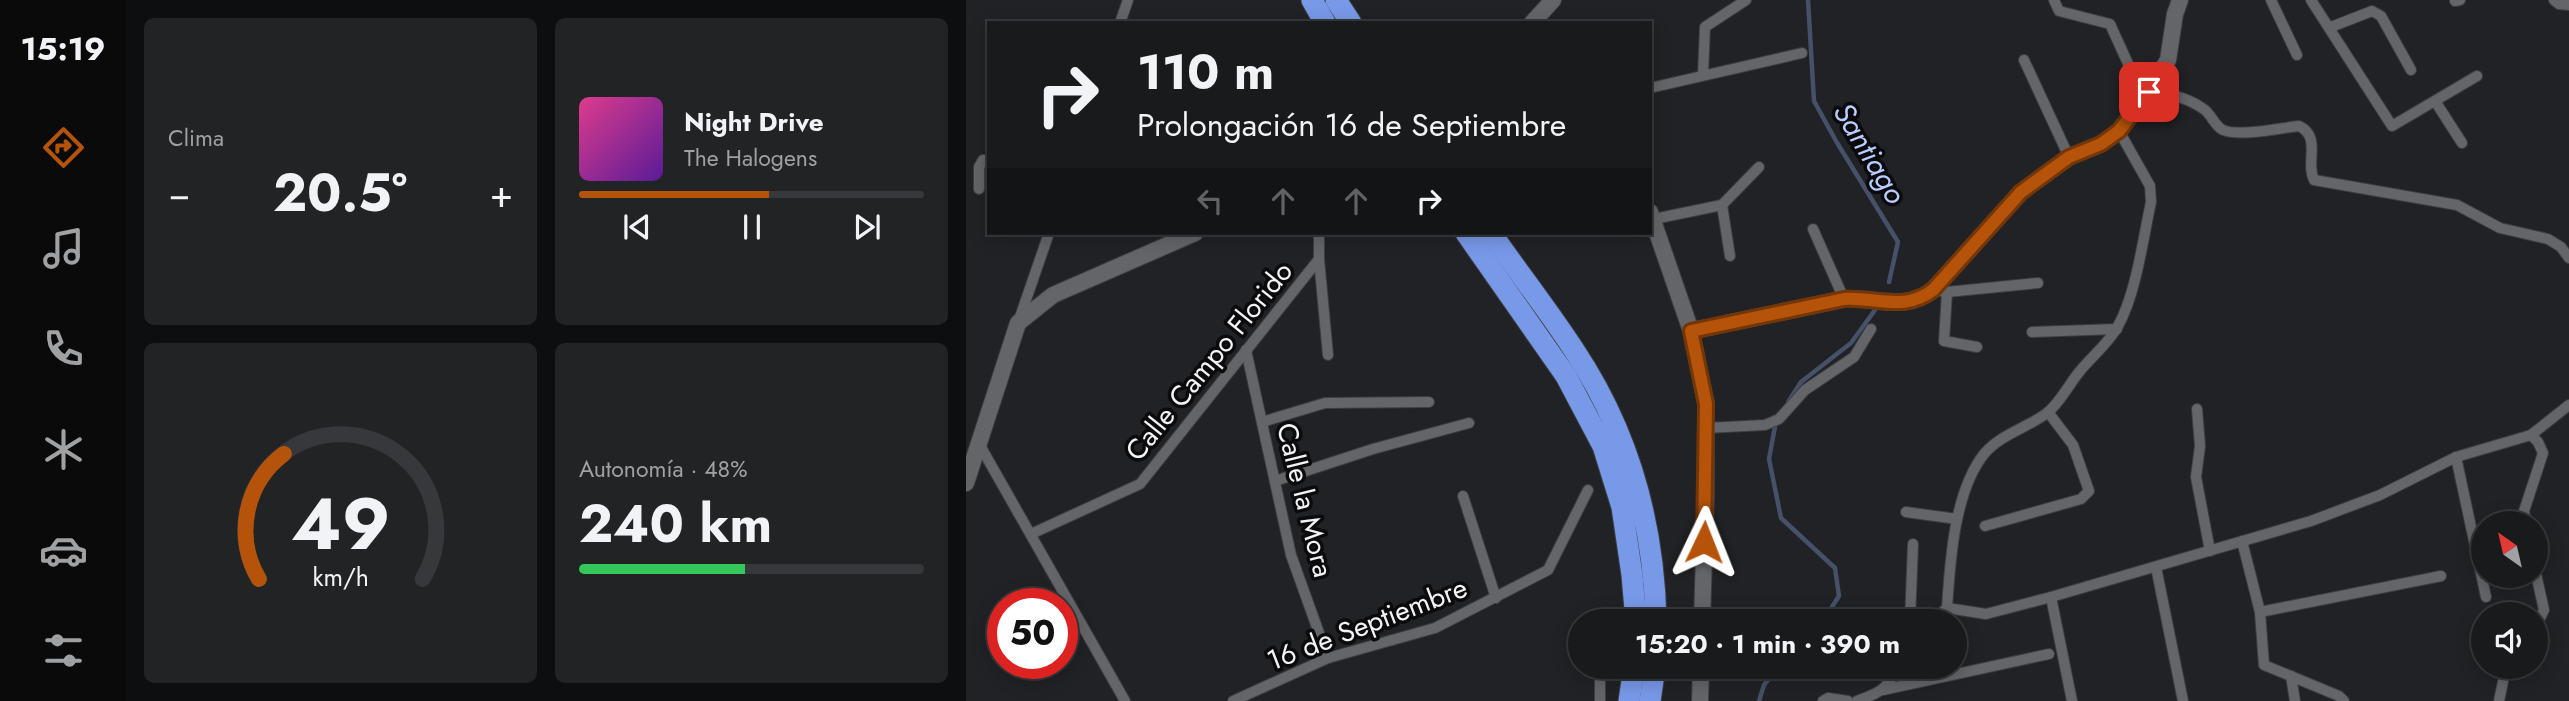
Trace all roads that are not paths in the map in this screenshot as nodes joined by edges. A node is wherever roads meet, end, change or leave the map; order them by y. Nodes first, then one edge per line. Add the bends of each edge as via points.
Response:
1 (1128, 0) edge
2 (1312, 0) edge
3 (1336, 0) edge
4 (1553, 0) edge
5 (1746, 0) edge
6 (2054, 0) edge
7 (2180, 0) edge
8 (2271, 0) edge
9 (2311, 0) edge
10 (2553, 0) edge
11 (2569, 5) edge
12 (1122, 21) edge
13 (1324, 21) edge
14 (1350, 21) edge
15 (1534, 21) edge
16 (2331, 27) junction
17 (1802, 53) dead end
18 (2297, 55) dead end
19 (2024, 60) dead end
20 (2411, 70) dead end
21 (1703, 75) junction
22 (2477, 76) dead end
23 (1652, 88) edge
24 (2149, 92) junction
25 (2435, 102) junction
26 (2119, 131) junction
27 (2462, 143) dead end
28 (2069, 157) junction
29 (987, 161) edge
30 (1759, 167) dead end
31 (979, 189) dead end
32 (1722, 205) junction
33 (1652, 216) edge
34 (1812, 229) dead end
35 (1048, 235) edge
36 (1190, 235) edge
37 (1319, 235) edge
38 (1467, 235) edge
39 (1492, 235) edge
40 (1730, 256) dead end
41 (2569, 258) edge
42 (1319, 259) junction
43 (2038, 283) dead end
44 (1940, 291) junction
45 (1844, 299) junction
46 (1018, 323) junction
47 (1871, 329) dead end
48 (2117, 329) junction
49 (1691, 331) junction
50 (2032, 332) dead end
51 (1978, 347) dead end
52 (1246, 350) junction
53 (1328, 355) dead end
54 (1429, 402) dead end
55 (2569, 405) edge
56 (2197, 409) dead end
57 (2048, 412) junction
58 (1262, 422) junction
59 (1469, 424) dead end
60 (1706, 428) junction
61 (2530, 435) junction
62 (978, 442) junction
63 (2456, 457) junction
64 (1275, 481) junction
65 (966, 483) edge
66 (1588, 490) dead end
67 (1463, 496) dead end
68 (2524, 511) edge
69 (1906, 512) dead end
70 (1957, 519) junction
71 (1985, 526) dead end
72 (1031, 534) junction
73 (2242, 541) junction
74 (1913, 544) dead end
75 (2210, 551) junction
76 (2156, 567) junction
77 (2441, 576) dead end
78 (2051, 597) junction
79 (2486, 597) dead end
80 (1496, 598) junction
81 (1947, 608) joint
82 (1635, 609) edge
83 (1655, 609) edge
84 (1702, 609) edge
85 (1910, 609) edge
86 (2260, 612) junction
87 (2049, 654) dead end
88 (1328, 658) junction
89 (2291, 676) junction
90 (1600, 679) edge
91 (1632, 679) edge
92 (1653, 679) edge
93 (1700, 679) edge
94 (1892, 679) edge
95 (2504, 679) edge
96 (1883, 691) junction
97 (1125, 701) edge
98 (1233, 701) edge
99 (1600, 701) edge
100 (1629, 701) edge
101 (1650, 701) edge
102 (1700, 701) edge
103 (1823, 701) edge
104 (1848, 701) edge
105 (1857, 701) edge
106 (2071, 701) edge
107 (2183, 701) edge
108 (2295, 701) edge
109 (2344, 701) edge
110 (2499, 701) edge

1 - 12 street
2 - 13 highway
3 - 14 highway
4 - 15 main road
5 - 21 street via 1706,27
6 - 24 street via 2059,11 2110,24 2130,68
7 - 24 main road via 2168,60
8 - 18 street
9 - 16 street
10 - 11 street
16 - 20 street via 2372,11 2381,16
16 - 25 street via 2392,126
17 - 21 street
19 - 28 street
21 - 23 street
22 - 25 street
24 - 26 main road
24 - 41 street via 2170,93 2205,110 2225,131 2299,125 2312,140 2314,180 2457,205 2500,228 2548,239
25 - 27 street
26 - 28 main road
26 - 48 street via 2150,186 2151,202 2127,308
28 - 44 main road via 2021,192
29 - 31 street via 979,167
30 - 32 street
32 - 33 street
32 - 40 street
33 - 49 main road
34 - 45 street
35 - 46 street
36 - 46 main road via 1053,295
37 - 42 street, Calle Campo Florido
38 - 82 highway via 1566,376 1603,446 1622,507
39 - 83 highway via 1575,352 1629,458 1642,498
42 - 52 street, Calle Campo Florido
42 - 53 street
43 - 44 street
44 - 45 main road via 1903,302
44 - 51 street via 1944,341
45 - 49 main road
46 - 62 main road
47 - 60 street via 1854,357 1805,390 1779,419 1765,425
48 - 50 street
48 - 57 street
49 - 60 main road via 1706,404
52 - 58 street, Calle la Mora
52 - 72 street, Calle Campo Florido via 1140,484
54 - 58 street via 1325,403
55 - 61 street
56 - 75 street via 2200,446 2196,477
57 - 70 street via 1997,441 1984,455
57 - 71 street via 2073,445 2089,491 2081,499
58 - 64 street, Calle la Mora
59 - 64 street
60 - 84 main road
61 - 63 street
61 - 68 street via 2543,453
62 - 65 main road
62 - 72 street
63 - 73 street via 2381,495
63 - 79 street
64 - 88 street, Calle la Mora via 1291,555
66 - 80 street, 16 de Septiembre via 1548,570
67 - 80 street
69 - 70 street
70 - 81 street
72 - 97 street
73 - 75 street
73 - 86 street
74 - 85 street
75 - 76 street
76 - 78 street
76 - 107 street
77 - 86 street
78 - 81 street via 1986,614
78 - 106 street
80 - 88 street, 16 de Septiembre via 1435,628
86 - 89 street via 2264,665
87 - 96 street
88 - 98 street, 16 de Septiembre
89 - 108 street
89 - 109 street
90 - 99 street
91 - 100 highway
92 - 101 highway
93 - 102 main road
94 - 96 street
95 - 110 street
96 - 105 street
103 - 104 street

